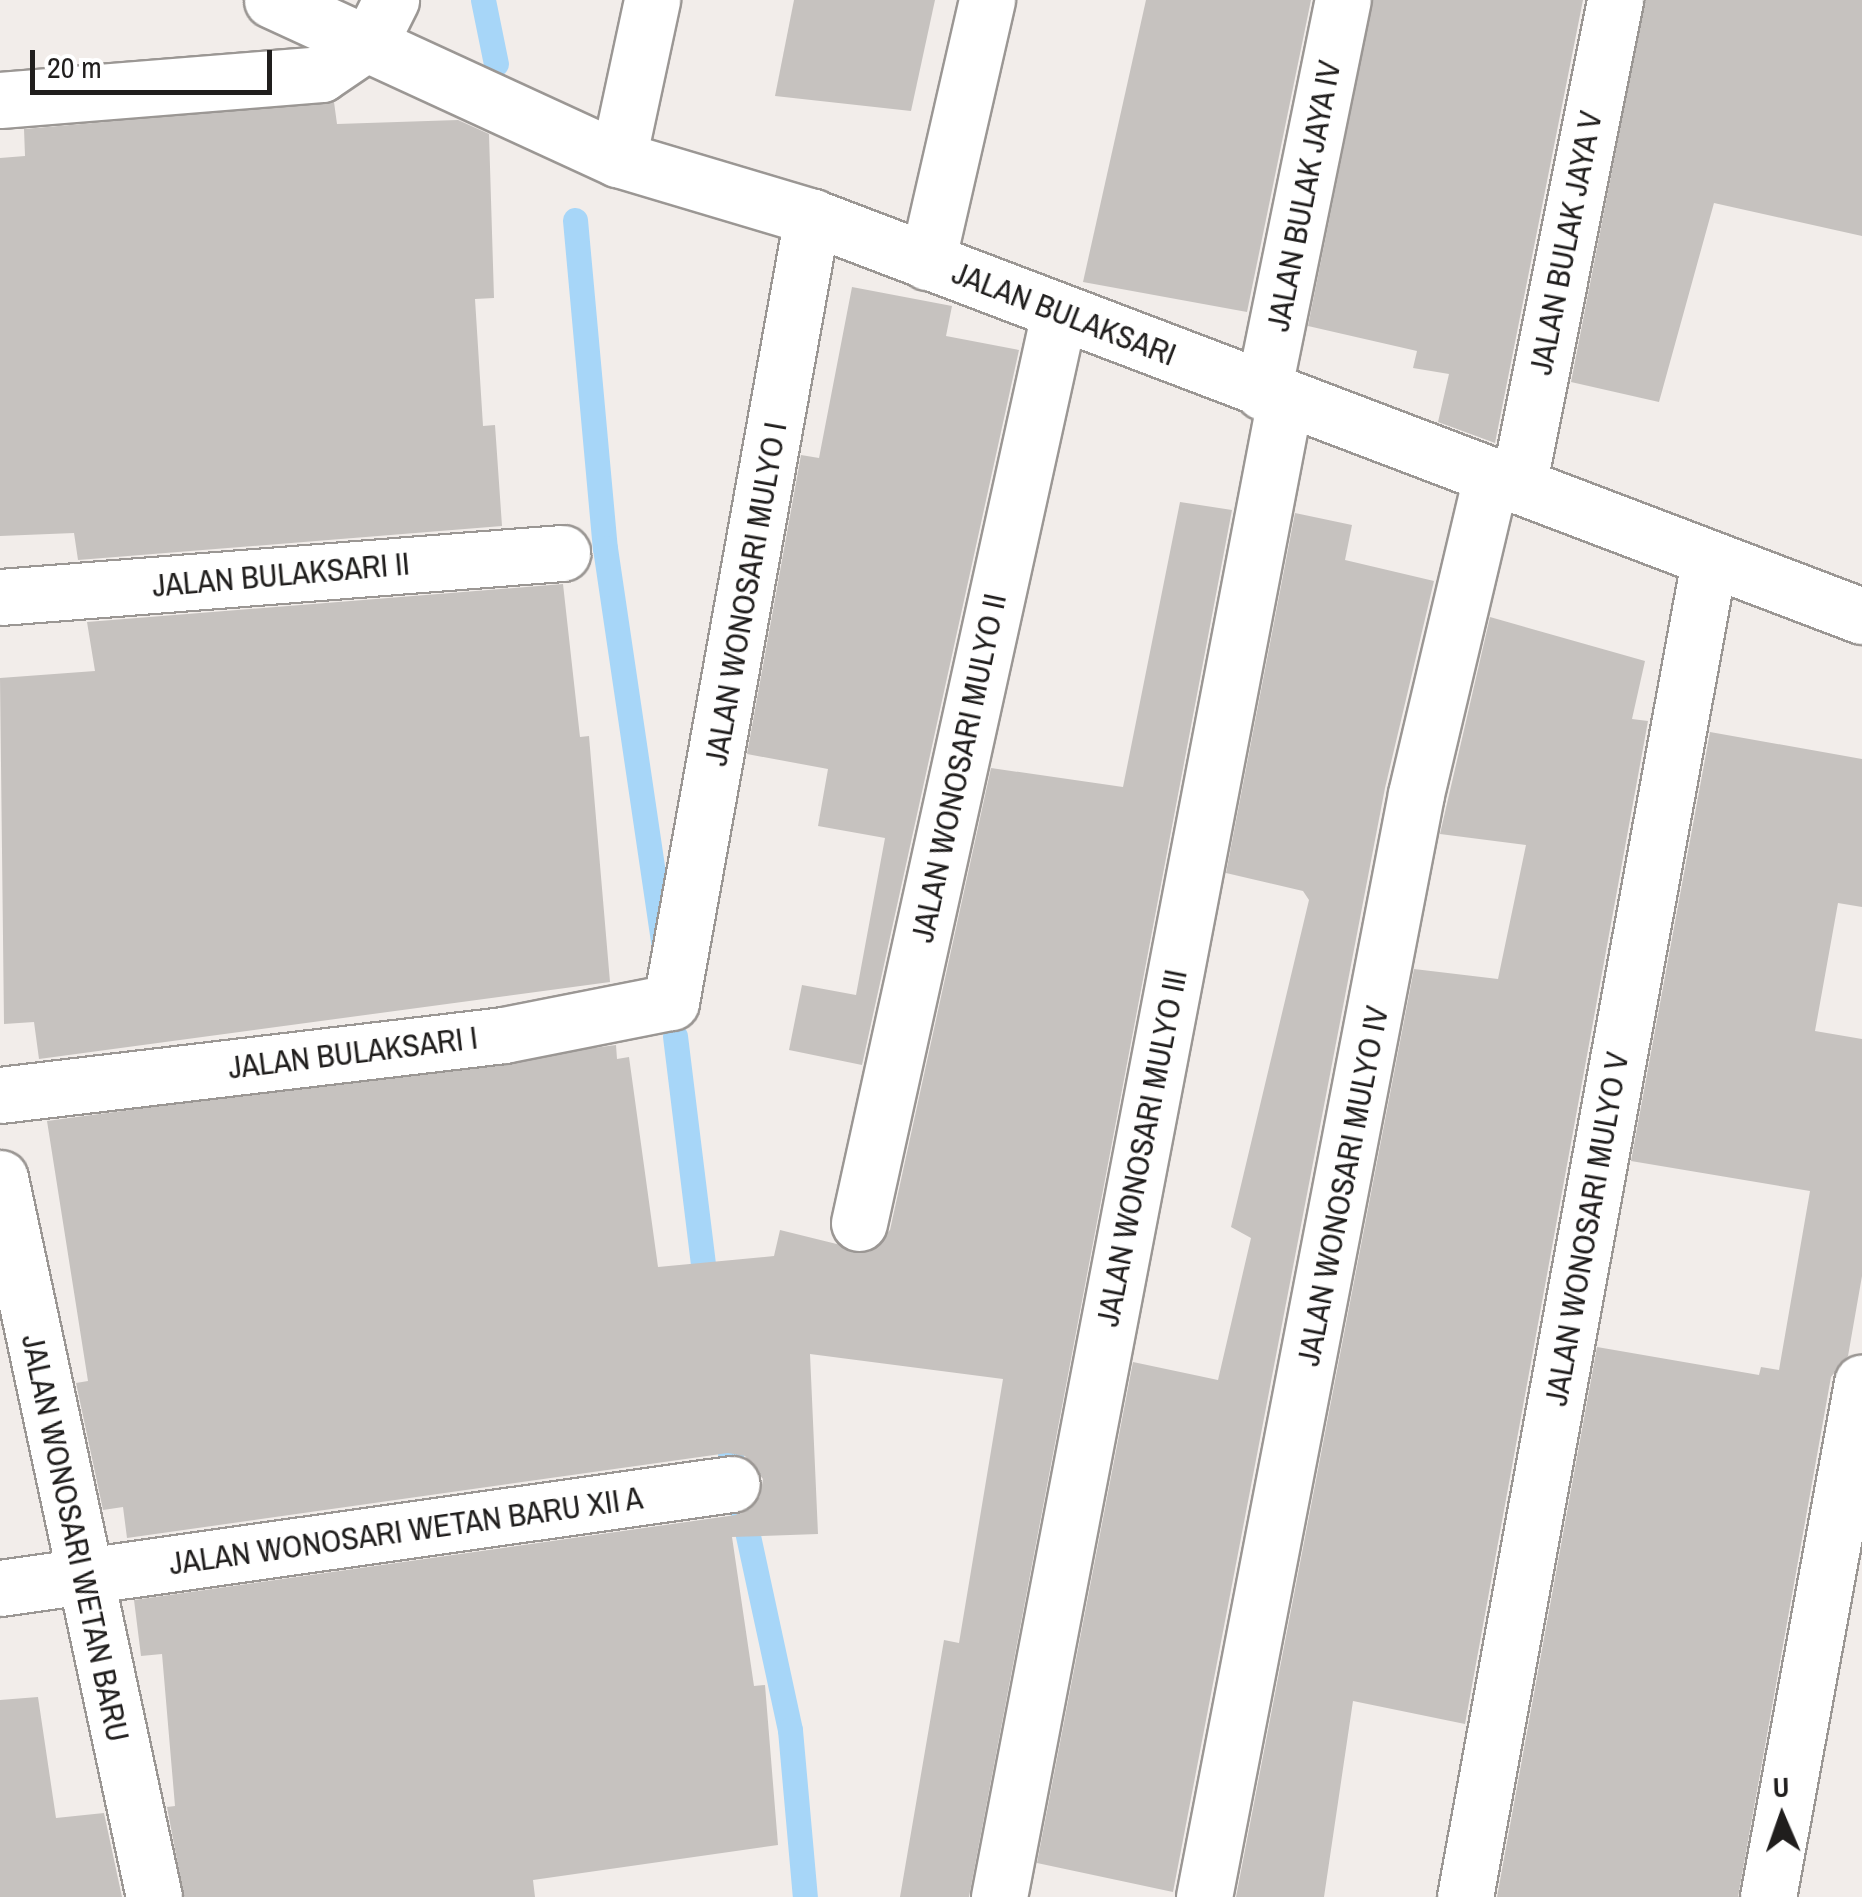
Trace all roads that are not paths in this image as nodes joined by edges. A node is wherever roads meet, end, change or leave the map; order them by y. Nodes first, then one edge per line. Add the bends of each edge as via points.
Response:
1 (272, 0) edge
2 (652, 0) edge
3 (987, 0) edge
4 (1344, 0) edge
5 (1615, 0) edge
6 (381, 20) edge
7 (0, 100) edge
8 (618, 158) junction
9 (812, 218) junction
10 (928, 262) junction
11 (1059, 313) junction
12 (1274, 395) junction
13 (1504, 481) junction
14 (562, 552) dead end
15 (1709, 561) junction
16 (0, 597) edge
17 (1862, 616) edge
18 (680, 970) joint
19 (0, 1094) edge
20 (0, 1178) edge
21 (860, 1223) dead end
22 (1862, 1382) edge
23 (732, 1484) dead end
24 (80, 1578) junction
25 (0, 1588) edge
26 (154, 1897) edge
27 (999, 1897) edge
28 (1204, 1897) edge
29 (1465, 1897) edge
30 (1768, 1897) edge

1 - 6 street, JALAN BULAKSARI
2 - 8 street
3 - 10 street
4 - 12 street, JALAN BULAK JAYA IV
5 - 13 street, JALAN BULAK JAYA V
6 - 7 street via 321,74 262,84
6 - 8 street, JALAN BULAKSARI
8 - 9 street, JALAN BULAKSARI
9 - 10 street, JALAN BULAKSARI
9 - 18 street, JALAN WONOSARI MULYO I
10 - 11 street, JALAN BULAKSARI
11 - 12 street, JALAN BULAKSARI
11 - 21 street, JALAN WONOSARI MULYO II
12 - 13 street, JALAN BULAKSARI
12 - 27 street, JALAN WONOSARI MULYO III
13 - 15 street, JALAN BULAKSARI
13 - 28 street, JALAN WONOSARI MULYO IV via 1416,794
14 - 16 street, JALAN BULAKSARI II
15 - 17 street, JALAN BULAKSARI
15 - 29 street, JALAN WONOSARI MULYO V
18 - 19 street, JALAN BULAKSARI I via 672,1002 589,1021
20 - 24 street, JALAN WONOSARI WETAN BARU
22 - 30 street
23 - 24 street, JALAN WONOSARI WETAN BARU XII A
24 - 25 street, JALAN WONOSARI WETAN BARU XII A
24 - 26 street, JALAN WONOSARI WETAN BARU

